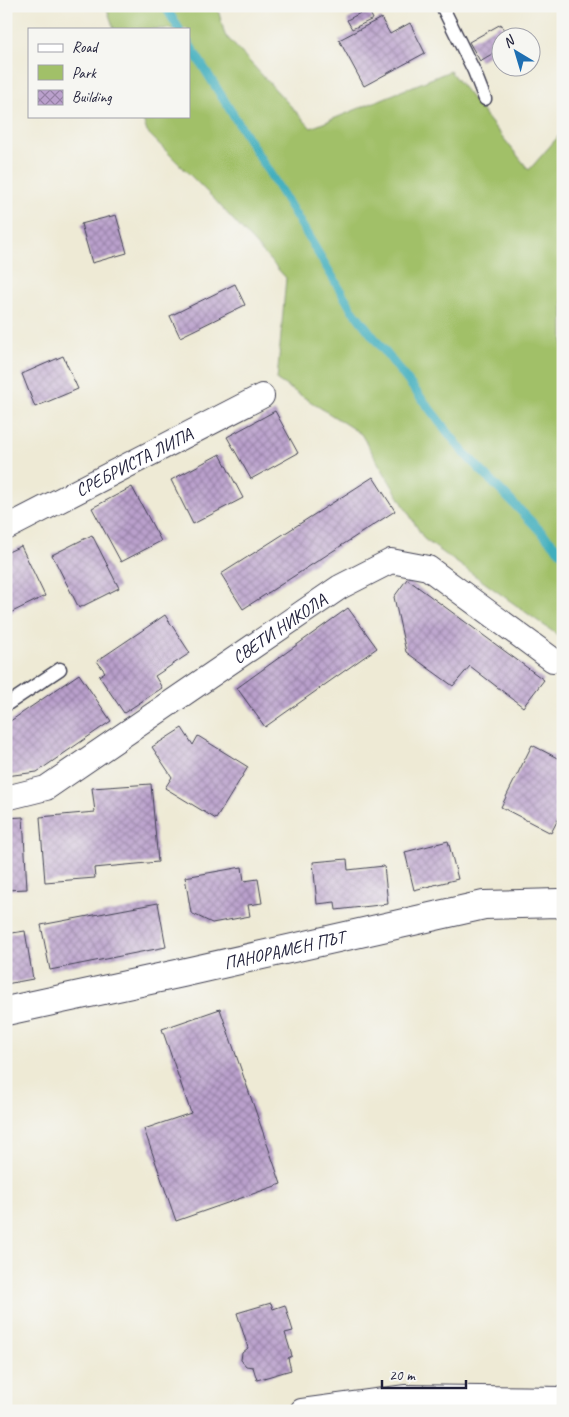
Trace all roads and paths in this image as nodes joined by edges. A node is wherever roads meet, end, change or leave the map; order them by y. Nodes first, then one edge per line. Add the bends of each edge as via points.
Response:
1 (442, 6) edge
2 (485, 100) dead end
3 (262, 396) dead end
4 (6, 528) edge
5 (552, 660) dead end
6 (60, 668) dead end
7 (6, 705) edge
8 (6, 798) edge
9 (563, 905) edge
10 (6, 1010) edge
11 (563, 1399) edge
12 (302, 1411) edge

1 - 2 lane
3 - 4 street, СРЕБРИСТА ЛИПА
5 - 8 street, СВЕТИ НИКОЛА via 428,568 391,561 340,587 46,788
6 - 7 lane
9 - 10 main road, ПАНОРАМЕН ПЪТ via 484,904
11 - 12 street via 406,1397

